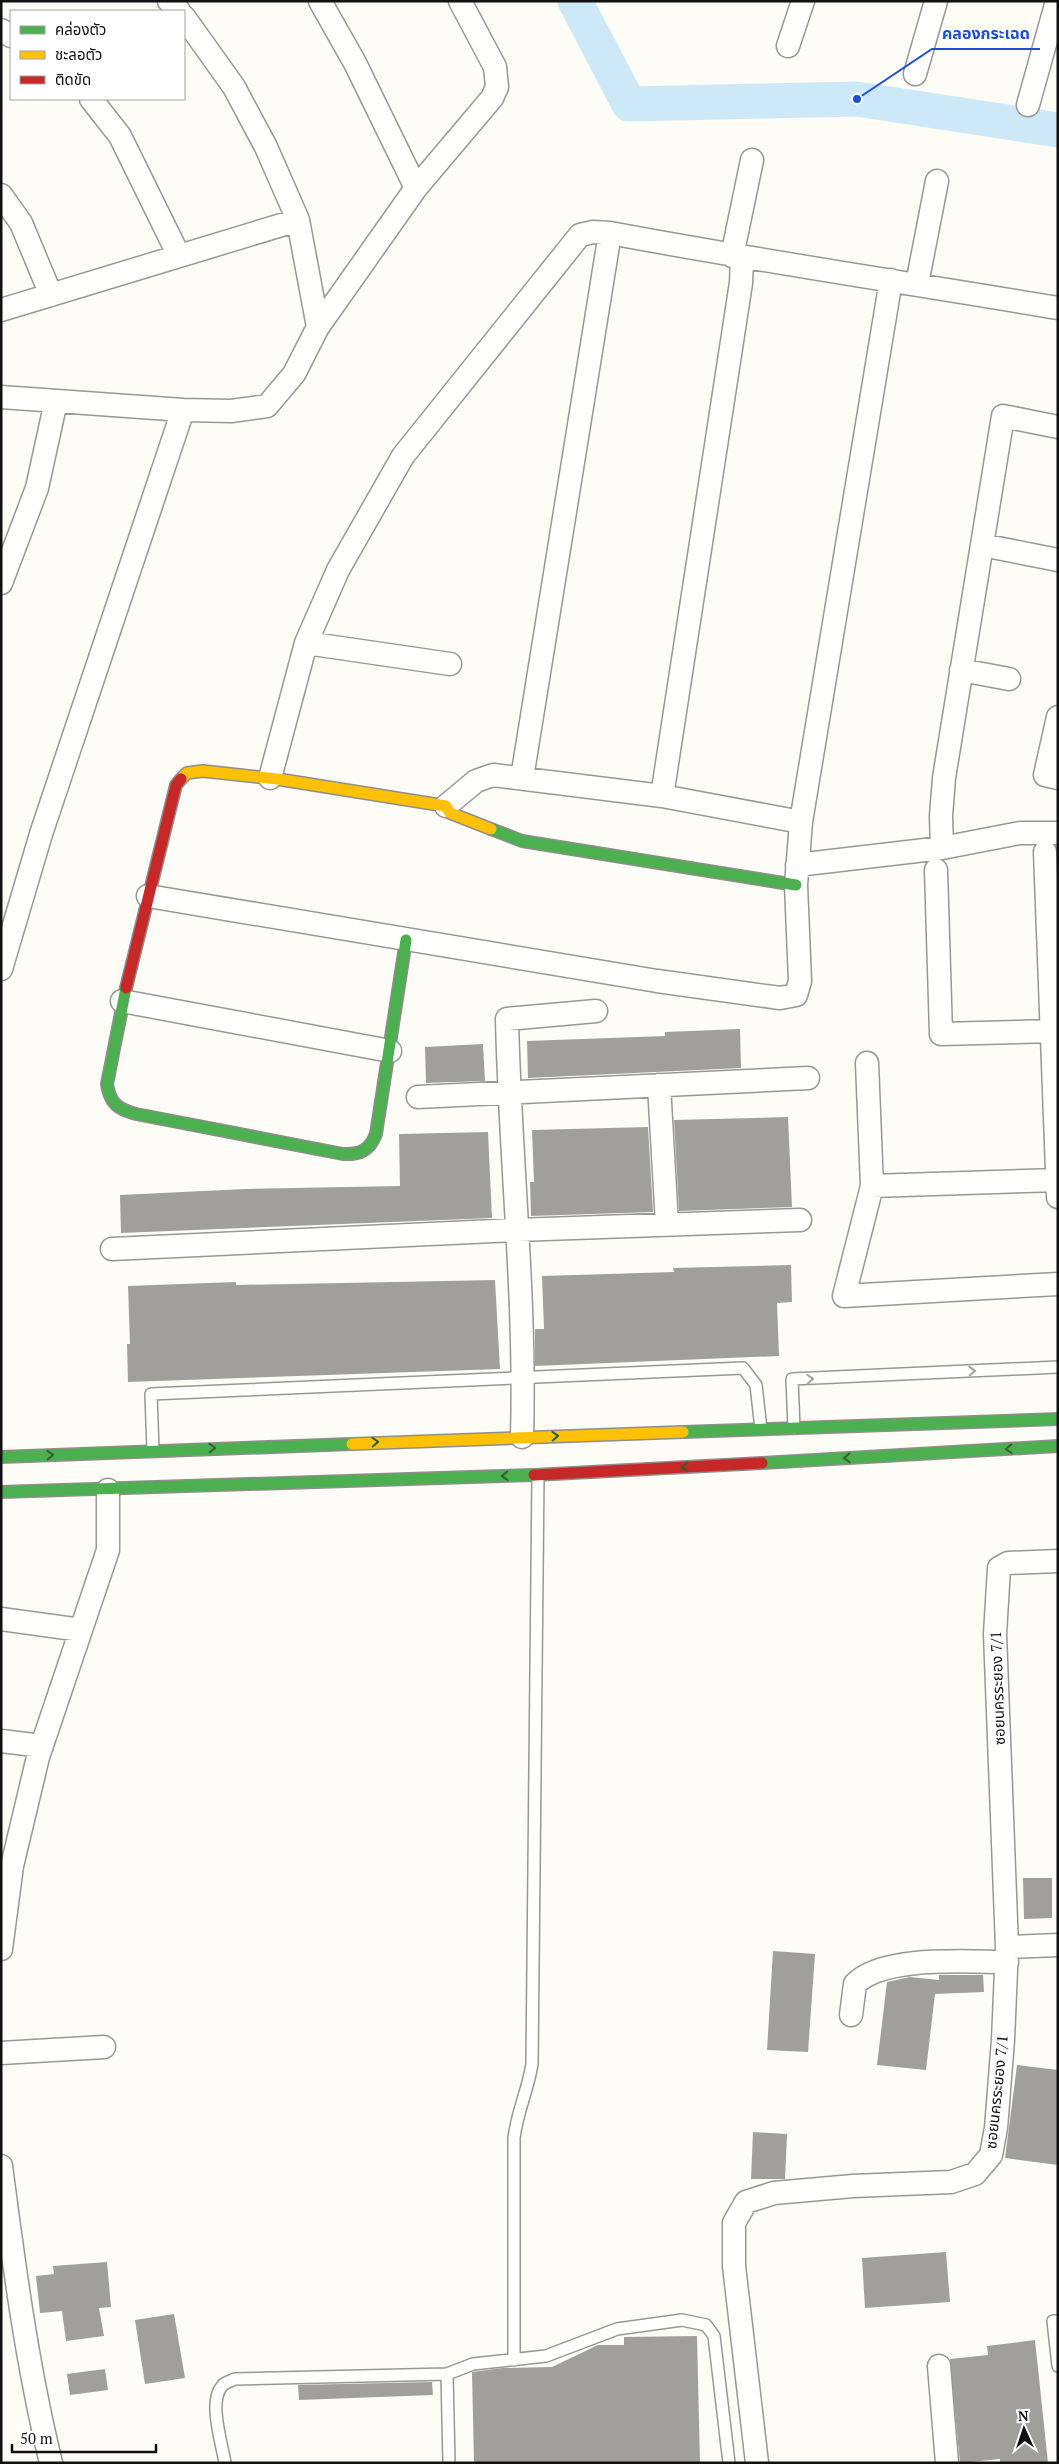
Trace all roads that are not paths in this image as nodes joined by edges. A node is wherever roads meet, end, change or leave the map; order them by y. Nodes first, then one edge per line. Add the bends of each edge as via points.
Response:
1 (169, 1) edge
2 (320, 1) edge
3 (460, 1) edge
4 (803, 1) edge
5 (936, 1) edge
6 (1057, 1) edge
7 (178, 10) edge
8 (185, 18) edge
9 (788, 46) dead end
10 (915, 74) dead end
11 (92, 100) edge
12 (1028, 105) dead end
13 (752, 160) dead end
14 (937, 181) dead end
15 (416, 188) junction
16 (1, 195) edge
17 (298, 220) junction
18 (610, 233) junction
19 (179, 256) junction
20 (737, 257) junction
21 (891, 280) junction
22 (917, 284) junction
23 (51, 295) junction
24 (1058, 308) edge
25 (1, 310) edge
26 (318, 327) junction
27 (1, 397) edge
28 (56, 401) junction
29 (183, 410) junction
30 (1058, 427) edge
31 (982, 545) junction
32 (1058, 560) edge
33 (1, 583) edge
34 (306, 643) junction
35 (450, 664) dead end
36 (961, 670) junction
37 (1009, 679) dead end
38 (1058, 717) edge
39 (270, 778) junction
40 (522, 778) junction
41 (1058, 778) edge
42 (662, 796) junction
43 (446, 806) junction
44 (800, 832) junction
45 (1058, 833) edge
46 (1045, 852) dead end
47 (865, 858) junction
48 (939, 859) junction
49 (796, 875) junction
50 (148, 896) junction
51 (406, 940) junction
52 (1, 969) edge
53 (122, 1001) junction
54 (596, 1012) dead end
55 (1053, 1031) junction
56 (390, 1051) junction
57 (867, 1063) dead end
58 (808, 1078) dead end
59 (658, 1085) junction
60 (509, 1094) junction
61 (418, 1097) dead end
62 (1057, 1180) edge
63 (872, 1186) junction
64 (1058, 1197) edge
65 (800, 1220) dead end
66 (667, 1224) junction
67 (517, 1230) junction
68 (112, 1249) dead end
69 (1058, 1284) edge
70 (1058, 1367) edge
71 (524, 1377) junction
72 (1058, 1419) edge
73 (794, 1428) junction
74 (761, 1430) junction
75 (522, 1436) junction
76 (1058, 1446) edge
77 (153, 1451) junction
78 (1, 1457) edge
79 (538, 1475) junction
80 (108, 1490) junction
81 (1, 1492) edge
82 (1058, 1561) edge
83 (1, 1619) edge
84 (82, 1630) junction
85 (1, 1741) edge
86 (42, 1746) junction
87 (1058, 1945) edge
88 (1, 1948) edge
89 (1007, 1954) junction
90 (851, 2015) dead end
91 (104, 2047) dead end
92 (1, 2053) edge
93 (1, 2166) edge
94 (1058, 2321) edge
95 (514, 2360) junction
96 (939, 2366) dead end
97 (1058, 2366) edge
98 (447, 2374) junction
99 (51, 2463) edge
100 (225, 2463) edge
101 (449, 2463) edge
102 (729, 2463) edge
103 (757, 2463) edge
104 (947, 2463) edge

1 - 7 street
2 - 15 street via 355,63
3 - 15 street via 494,67 497,86 480,114
4 - 9 street
5 - 10 street
6 - 12 street
8 - 17 street via 234,87
11 - 19 street via 120,136
13 - 20 street
14 - 22 street
15 - 26 street
16 - 23 street via 21,223
17 - 19 street
17 - 26 street
18 - 20 street
18 - 34 street via 580,235 571,244 403,456 338,570
18 - 40 street
19 - 23 street
20 - 21 street
20 - 42 street via 742,283
21 - 22 street
21 - 44 street
22 - 24 street
23 - 25 street
26 - 29 street via 294,374 267,406 231,411
27 - 28 street
28 - 29 street
28 - 33 street via 37,488
29 - 52 street via 41,834
30 - 31 street via 1004,416
31 - 32 street
31 - 36 street
34 - 35 street
34 - 39 street
36 - 37 street
36 - 48 street via 944,778
38 - 41 street via 1046,775
39 - 43 street
39 - 50 street via 187,772 176,785
40 - 42 street
40 - 43 street via 493,775 476,781
42 - 44 street
43 - 49 street via 450,813 522,841
44 - 47 street
44 - 49 street
45 - 48 street via 1020,833
46 - 55 street
47 - 48 street
47 - 49 street
48 - 55 street via 941,1034
49 - 51 street via 800,981 796,995 788,998 657,981
50 - 51 street
50 - 53 street
51 - 56 street
53 - 56 street
53 - 56 street via 107,1084 113,1106 136,1114 343,1154 365,1152 374,1141
54 - 60 street via 507,1019
55 - 62 street
57 - 63 street
58 - 59 street
59 - 60 street
59 - 66 street
60 - 61 street
60 - 67 street
62 - 63 street
62 - 64 street
63 - 69 street via 844,1296
65 - 66 street
66 - 67 street
67 - 68 street
67 - 71 street
73 -> 70 lane via 792,1379
71 - 74 lane via 744,1368 756,1385
71 - 75 street
71 - 77 lane via 152,1394
72 - 73 street
73 - 74 street
75 -> 74 street
77 -> 75 street via 304,1450
76 -> 79 street
78 -> 77 street
79 -> 80 street via 305,1478
79 - 95 lane via 532,2064 529,2085 516,2118 514,2138
80 - 81 street
80 - 84 street via 108,1550
82 - 89 street, ซอยนครระยอง 7/1 via 1008,1563 999,1568 995,1634
83 - 84 street
84 - 86 street
85 - 86 street
86 - 88 street via 12,1866
87 - 89 street
89 - 90 street via 901,1964 872,1971 855,1984
89 - 103 street, ซอยนครระยอง 7/1 via 996,2128 991,2155 975,2174 951,2182 774,2193 746,2202 734,2224 734,2266
91 - 92 street
93 - 99 street via 38,2412
94 - 97 lane via 1052,2321
95 - 98 lane via 473,2364
95 - 102 lane via 546,2356 625,2327 682,2320 706,2325 714,2336
96 - 104 street
98 - 100 lane via 235,2379 223,2384 216,2395
98 - 101 lane

